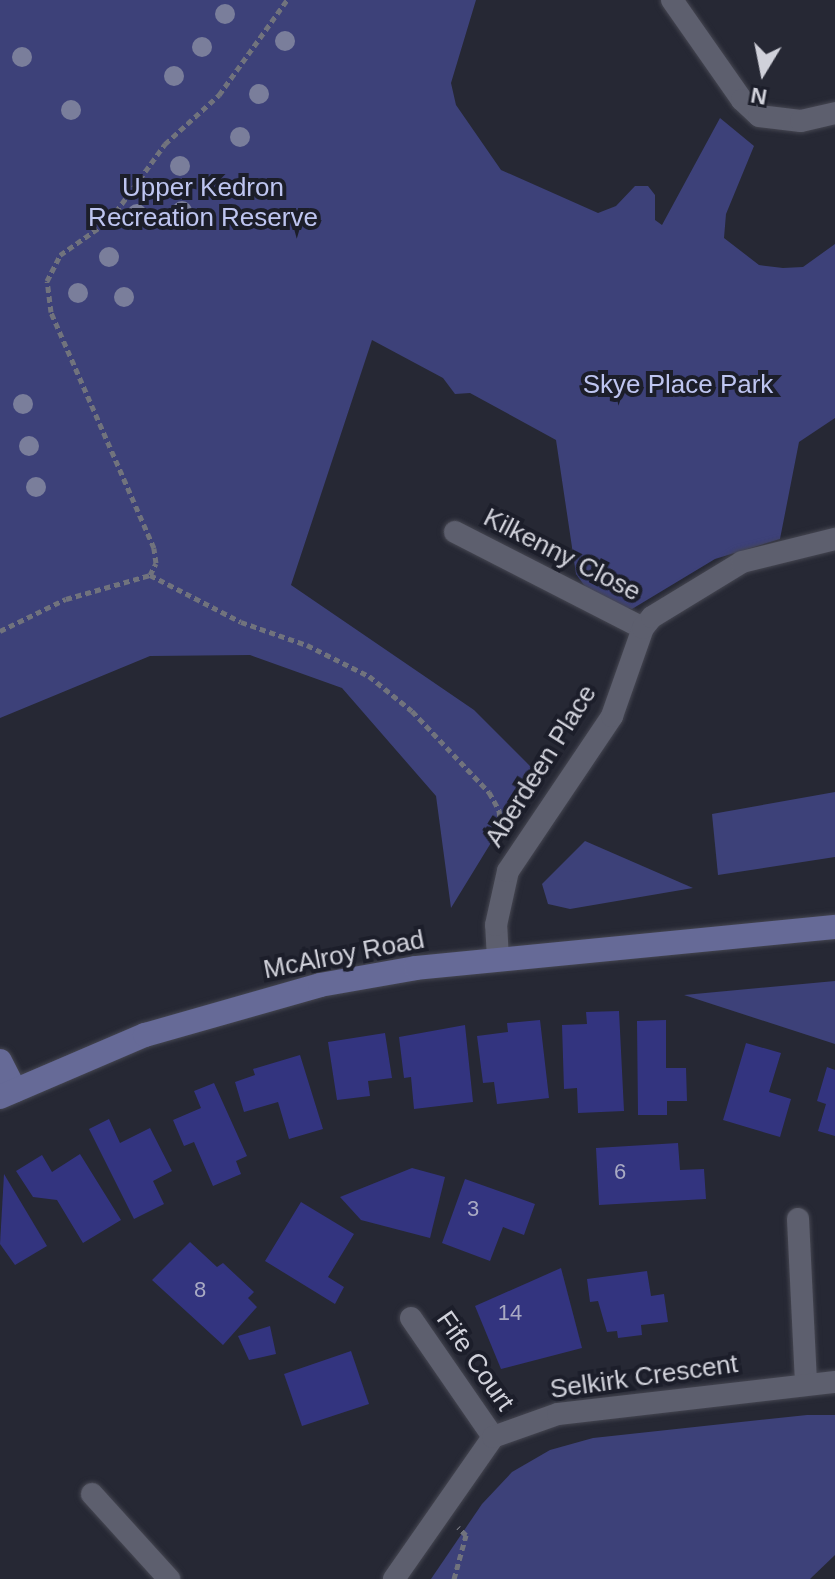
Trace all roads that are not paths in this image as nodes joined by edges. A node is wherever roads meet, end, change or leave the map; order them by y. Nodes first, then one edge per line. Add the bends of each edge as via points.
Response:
1 (672, 0) edge
2 (835, 113) edge
3 (455, 532) dead end
4 (835, 539) edge
5 (643, 628) junction
6 (835, 927) edge
7 (498, 960) junction
8 (0, 1061) edge
9 (7, 1093) edge
10 (798, 1219) dead end
11 (411, 1318) dead end
12 (835, 1382) edge
13 (806, 1383) junction
14 (493, 1437) junction
15 (92, 1494) dead end
16 (169, 1579) edge
17 (394, 1579) edge

1 - 2 street via 759,116 801,121
3 - 5 street, Kilkenny Close
4 - 5 street via 742,562 652,617
5 - 7 street, Aberdeen Place via 612,716 508,871 496,925
6 - 7 street, McAlroy Road
7 - 9 street, McAlroy Road via 378,973 273,996 145,1035
8 - 9 street
10 - 13 street
11 - 14 street, Fife Court
12 - 13 street, Selkirk Crescent
13 - 14 street, Selkirk Crescent via 558,1414
14 - 17 street
15 - 16 street

